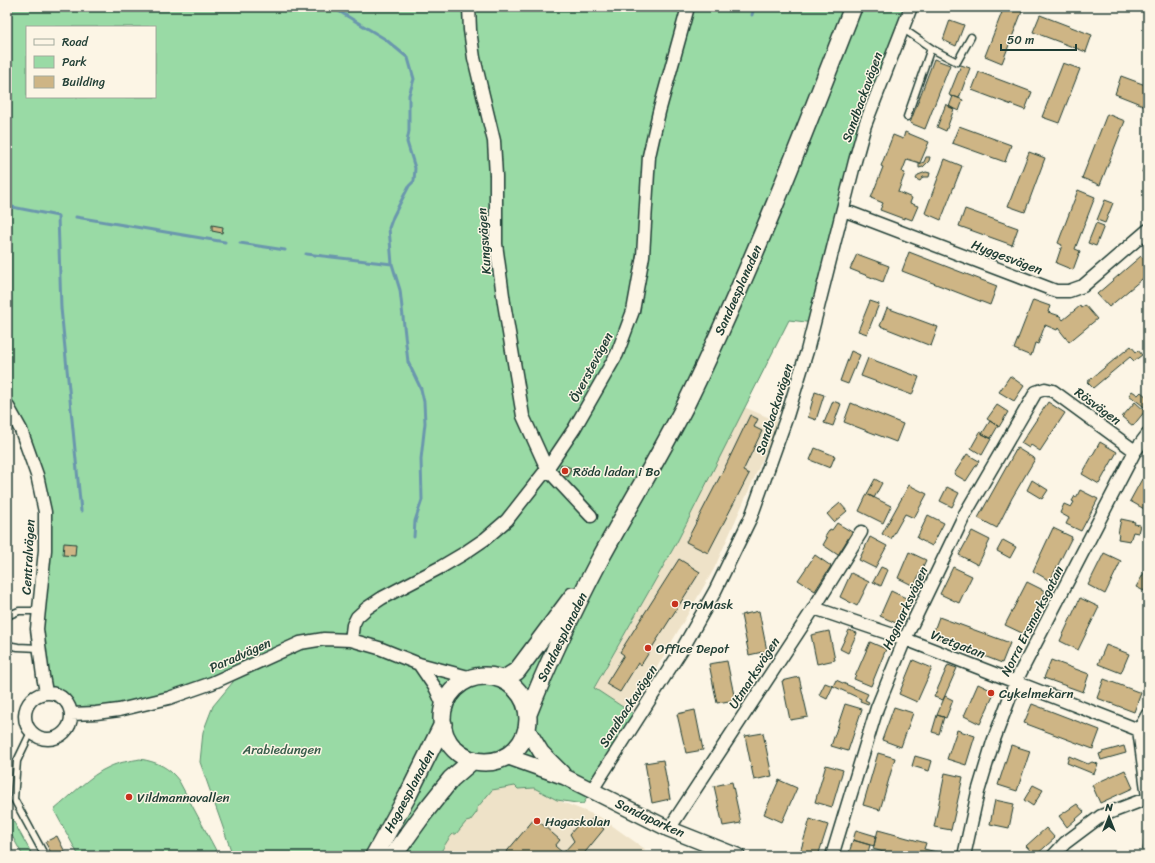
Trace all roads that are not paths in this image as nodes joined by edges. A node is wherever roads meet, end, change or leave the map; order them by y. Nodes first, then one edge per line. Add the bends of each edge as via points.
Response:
1 (470, 7) edge
2 (688, 7) edge
3 (853, 7) edge
4 (911, 7) edge
5 (902, 28) junction
6 (971, 37) dead end
7 (931, 48) junction
8 (906, 117) dead end
9 (843, 210) junction
10 (1148, 230) edge
11 (1042, 390) joint
12 (9, 411) edge
13 (1148, 434) edge
14 (1135, 451) junction
15 (547, 469) junction
16 (591, 516) dead end
17 (861, 532) dead end
18 (599, 562) junction
19 (814, 608) junction
20 (39, 611) junction
21 (7, 616) edge
22 (905, 639) junction
23 (351, 640) junction
24 (7, 645) edge
25 (39, 648) junction
26 (419, 664) junction
27 (472, 678) junction
28 (503, 680) junction
29 (1016, 681) junction
30 (46, 692) junction
31 (444, 707) junction
32 (71, 714) junction
33 (1148, 714) edge
34 (527, 721) junction
35 (443, 724) junction
36 (1139, 730) junction
37 (31, 732) junction
38 (506, 756) junction
39 (473, 760) junction
40 (566, 777) junction
41 (592, 790) junction
42 (1148, 797) edge
43 (14, 800) junction
44 (7, 804) edge
45 (669, 829) junction
46 (1148, 842) edge
47 (1147, 850) dead end
48 (44, 856) edge
49 (374, 856) edge
50 (393, 856) edge
51 (737, 856) edge
52 (832, 856) edge
53 (964, 856) edge
54 (1053, 856) edge

1 - 15 street, Kungsvägen via 474,58 494,141 496,244 519,398 523,416
2 - 15 street, Överstevägen via 658,112 649,156 643,256 633,311 617,354
3 - 18 main road, Sandaesplanaden via 732,306 685,405
4 - 5 street, Sandbackavägen
5 - 7 lane
5 - 9 street, Sandbackavägen via 865,124
6 - 7 lane via 957,62
7 - 8 lane
9 - 10 street, Hyggesvägen via 1056,291 1069,291 1083,286
9 - 41 street, Sandbackavägen via 805,358 751,517 684,646
11 - 14 street, Rösvägen via 1053,391
11 - 22 street, Hagmarksvägen via 1036,392 965,514
12 - 20 street, Centralvägen via 21,430 37,475 45,512 45,550
13 - 14 street, Norra Ersmarksgatan
14 - 29 street, Norra Ersmarksgatan
15 - 16 street, Kungsvägen
15 - 23 street, Överstevägen via 507,520 485,539 367,608 357,617
17 - 19 street, Utmarksvägen
18 - 28 main road, Sandaesplanaden via 517,670
18 - 34 main road, Sandaesplanaden via 554,652
19 - 22 street, Vretgatan
19 - 45 street, Utmarksvägen
20 - 21 lane via 19,611
20 - 25 street, Centralvägen
22 - 29 street, Vretgatan
22 - 52 street, Hagmarksvägen via 876,708
23 - 26 street, Paradvägen
23 - 32 street, Paradvägen via 300,643 212,683 169,698 96,714
24 - 25 lane
25 - 30 street, Centralvägen
26 - 27 street, Paradvägen
26 - 31 street via 436,689
27 - 28 main road via 487,676
27 - 31 main road via 453,691
28 - 34 main road via 521,695
29 - 36 street, Vretgatan
29 - 53 street, Norra Ersmarksgatan via 993,742 978,792
30 - 32 street via 62,697
30 - 37 street via 33,698 27,705 25,723
31 - 35 main road
32 - 37 street via 66,731 59,736 39,738
33 - 36 street
34 - 38 main road via 520,744
34 - 40 street, Sandaparken via 541,752
35 - 39 main road via 448,740 463,755
35 - 49 main road, Hagaesplanaden
36 - 42 street
37 - 43 lane via 17,761
38 - 39 main road via 497,760
38 - 40 street, Sandaparken
39 - 50 main road, Hagaesplanaden via 451,779
40 - 41 street, Sandaparken
41 - 45 street, Sandaparken
42 - 54 street via 1102,816 1065,843
43 - 44 lane
43 - 48 lane
45 - 51 street, Sandaparken
46 - 47 lane

